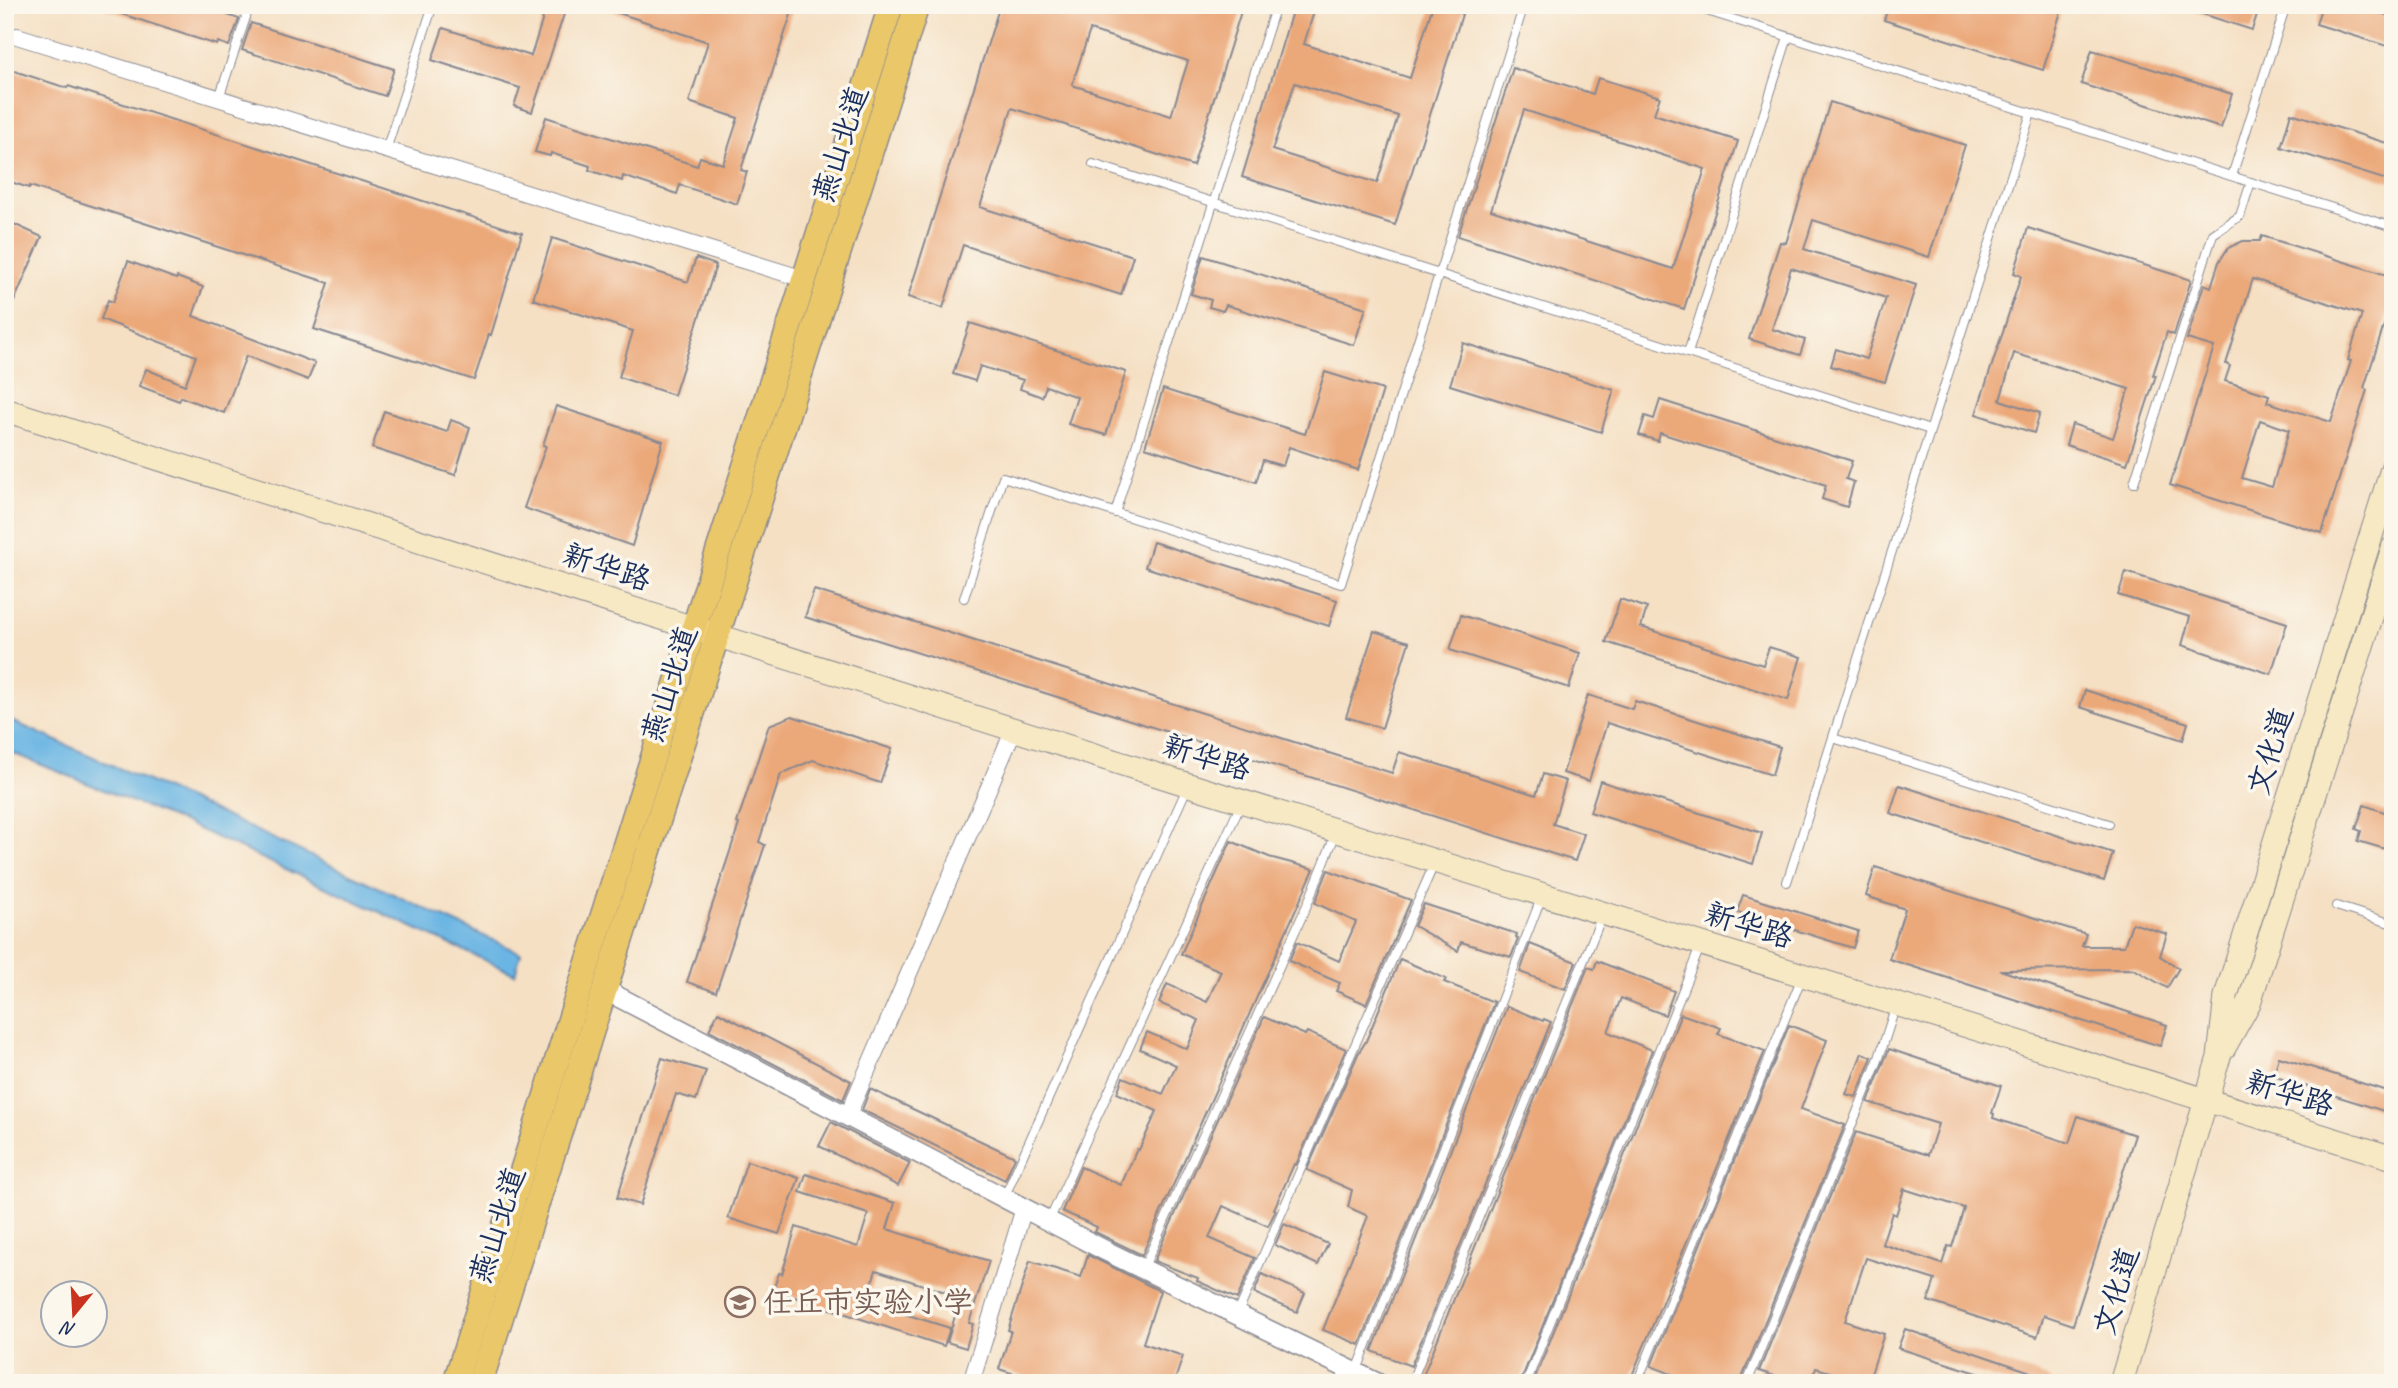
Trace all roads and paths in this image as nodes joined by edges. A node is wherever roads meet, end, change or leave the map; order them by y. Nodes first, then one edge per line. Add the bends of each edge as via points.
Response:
1 (250, 5) edge
2 (433, 5) edge
3 (891, 5) edge
4 (917, 5) edge
5 (1276, 5) edge
6 (1524, 5) edge
7 (1688, 5) edge
8 (2286, 5) edge
9 (17, 36) dead end
10 (1788, 37) junction
11 (219, 98) junction
12 (2031, 113) junction
13 (386, 150) junction
14 (1093, 164) dead end
15 (2232, 176) junction
16 (2251, 182) junction
17 (1214, 203) junction
18 (2393, 227) edge
19 (1439, 274) junction
20 (804, 279) junction
21 (1688, 353) junction
22 (5, 410) edge
23 (1930, 430) junction
24 (2393, 466) edge
25 (2134, 483) dead end
26 (1115, 513) junction
27 (2393, 548) edge
28 (964, 598) dead end
29 (694, 628) junction
30 (717, 635) junction
31 (1014, 729) junction
32 (1833, 738) junction
33 (1189, 785) junction
34 (1243, 802) junction
35 (2109, 824) dead end
36 (1337, 831) junction
37 (1436, 861) junction
38 (1787, 882) dead end
39 (1543, 894) junction
40 (2336, 906) dead end
41 (1603, 913) junction
42 (2393, 924) edge
43 (1702, 944) junction
44 (1803, 975) junction
45 (605, 990) junction
46 (1896, 1004) junction
47 (2219, 1057) junction
48 (2206, 1100) junction
49 (848, 1115) junction
50 (2393, 1158) edge
51 (1003, 1198) junction
52 (1024, 1208) junction
53 (1049, 1221) junction
54 (1143, 1269) junction
55 (1237, 1315) junction
56 (1350, 1375) edge
57 (456, 1383) edge
58 (480, 1383) edge
59 (971, 1383) edge
60 (1377, 1383) edge
61 (1411, 1383) edge
62 (1526, 1383) edge
63 (1637, 1383) edge
64 (1747, 1383) edge
65 (2121, 1383) edge

1 - 11 lane
2 - 13 lane
3 - 20 main road, 燕山北道
4 - 30 main road, 燕山北道
5 - 17 lane
6 - 19 lane
7 - 10 lane
8 - 15 lane
9 - 11 street
10 - 12 lane
10 - 21 lane
11 - 13 street
12 - 15 lane
12 - 23 lane
13 - 20 street
14 - 17 lane
15 - 16 lane
16 - 18 lane
16 - 25 lane via 2240,216 2213,234
17 - 19 lane
17 - 26 lane
19 - 21 lane
19 - 26 lane via 1341,584
20 - 29 main road, 燕山北道
21 - 23 lane
22 - 29 main road, 新华路
23 - 32 lane
24 - 47 main road, 文化道 via 2226,996
26 - 28 lane via 1003,477
27 - 47 main road, 文化道 via 2249,1003
29 - 30 main road, 新华路
29 - 57 main road, 燕山北道
30 - 31 main road, 新华路
30 - 45 main road, 燕山北道
31 - 33 main road, 新华路
31 - 49 street
32 - 35 lane
32 - 38 lane
33 - 34 main road, 新华路
33 - 51 lane
34 - 36 main road, 新华路
34 - 53 lane
36 - 37 main road, 新华路
36 - 54 lane
37 - 39 main road, 新华路
37 - 55 lane
39 - 41 main road, 新华路
39 - 56 lane
40 - 42 lane
41 - 43 main road, 新华路
41 - 61 lane
43 - 44 main road, 新华路
43 - 62 lane
44 - 46 main road, 新华路
44 - 63 lane
45 - 49 street
45 - 58 main road, 燕山北道
46 - 48 main road, 新华路
46 - 64 lane via 1879,1058
47 - 48 main road, 文化道
48 - 50 main road, 新华路
48 - 65 main road, 文化道
49 - 51 street
51 - 52 street
52 - 53 street
52 - 59 street
53 - 54 street
54 - 55 street
55 - 56 street
56 - 60 street

